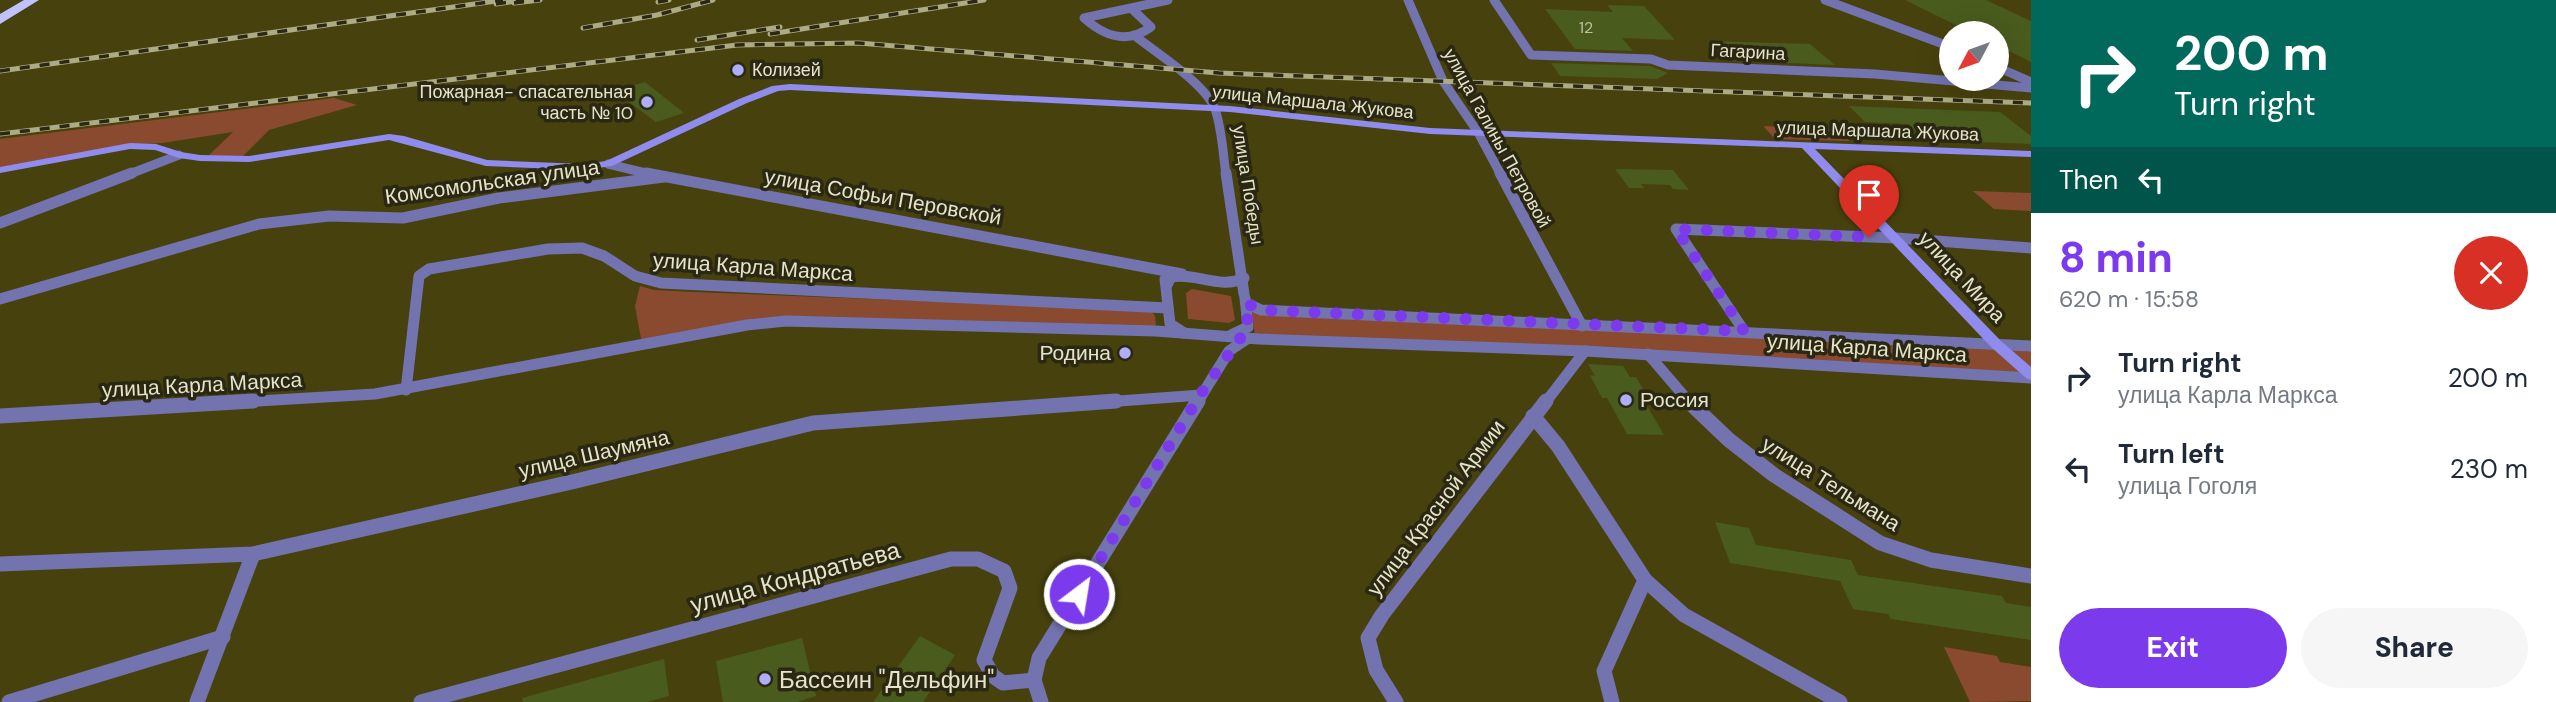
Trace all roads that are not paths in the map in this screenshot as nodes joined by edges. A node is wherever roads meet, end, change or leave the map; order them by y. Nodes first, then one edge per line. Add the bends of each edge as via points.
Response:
1 (33, 0) edge
2 (1168, 0) edge
3 (1408, 0) edge
4 (1494, 0) edge
5 (1825, 0) edge
6 (1132, 9) junction
7 (0, 20) edge
8 (1134, 35) junction
9 (1939, 43) edge
10 (2009, 72) edge
11 (2031, 82) edge
12 (2031, 88) edge
13 (1215, 109) junction
14 (1479, 134) junction
15 (1805, 145) junction
16 (2031, 154) edge
17 (179, 155) junction
18 (608, 163) junction
19 (0, 170) edge
20 (664, 177) junction
21 (0, 223) edge
22 (1896, 238) junction
23 (2031, 248) edge
24 (1151, 267) junction
25 (1182, 274) junction
26 (1238, 281) junction
27 (1167, 285) junction
28 (0, 299) edge
29 (1245, 299) junction
30 (1168, 307) junction
31 (1170, 324) junction
32 (1582, 326) junction
33 (1156, 331) junction
34 (1744, 331) junction
35 (1185, 333) junction
36 (1236, 338) junction
37 (1996, 344) junction
38 (2031, 346) edge
39 (1585, 351) junction
40 (1648, 354) junction
41 (2031, 377) edge
42 (406, 390) junction
43 (1200, 395) junction
44 (0, 416) edge
45 (1533, 416) junction
46 (253, 554) junction
47 (0, 564) edge
48 (2031, 576) edge
49 (1645, 580) junction
50 (223, 637) junction
51 (1034, 680) junction
52 (447, 694) joint
53 (9, 702) edge
54 (197, 702) edge
55 (421, 702) edge
56 (1041, 702) edge
57 (1396, 702) edge
58 (1612, 702) edge
59 (1840, 702) edge

1 - 7 highway
2 - 6 street
3 - 14 street, улица Галины Петровой via 1443,81
4 - 12 street, Гагарина via 1531,55 1651,59 1668,65 1875,74
5 - 9 street
6 - 8 street via 1151,27
6 - 8 street via 1084,18 1103,34
8 - 13 street, улица Победы via 1199,89
10 - 11 street
13 - 14 main road, улица Маршала Жукова
13 - 18 main road, улица Маршала Жукова via 776,88
13 - 26 street, улица Победы
14 - 15 main road, улица Маршала Жукова
14 - 32 street, улица Галины Петровой
15 - 16 main road, улица Маршала Жукова
15 - 22 main road, улица Мира
17 - 18 main road, улица Маршала Жукова via 249,159 388,137 486,163 583,167
17 - 19 main road, улица Маршала Жукова via 156,147 130,146
17 - 21 street
18 - 20 street, улица Софьи Перовской
20 - 24 street, улица Софьи Перовской
20 - 28 street, Комсомольская улица via 499,198 403,218 330,216 259,224
22 - 23 street
22 - 34 street via 1676,229
22 - 37 main road, улица Мира
24 - 25 street, улица Софьи Перовской
24 - 27 street
25 - 26 street, улица Софьи Перовской
25 - 27 street via 1171,277
26 - 29 street
27 - 30 street
29 - 32 street, улица Карла Маркса via 1261,310
29 - 36 street
30 - 31 street
30 - 42 street, улица Карла Маркса via 661,284 635,276 595,251 548,249 429,269 419,276
31 - 33 street, улица Карла Маркса
31 - 35 street
32 - 34 street, улица Карла Маркса
33 - 35 street, улица Карла Маркса
33 - 42 street, улица Карла Маркса via 768,322
34 - 37 street, улица Карла Маркса
35 - 36 street, улица Карла Маркса
36 - 39 street, улица Карла Маркса
36 - 43 street
37 - 38 street, улица Карла Маркса
37 - 41 main road, улица Мира
39 - 40 street, улица Карла Маркса
39 - 45 street, улица Красной Армии
40 - 41 street, улица Карла Маркса
40 - 48 street, улица Тельмана via 1685,401 1735,446 1847,523 1898,551
42 - 44 street, улица Карла Маркса
43 - 46 street, улица Шаумяна via 813,423
43 - 51 street via 1039,658
45 - 49 street via 1558,446
45 - 57 street, улица Красной Армии via 1368,638 1376,670
46 - 47 street, улица Шаумяна
46 - 50 street
49 - 58 street via 1604,671
49 - 59 street via 1684,615
50 - 53 street
50 - 54 street
51 - 52 street, улица Кондратьева via 1003,683 984,660 1010,588 1004,571 978,558 951,559
51 - 56 street
52 - 55 street

